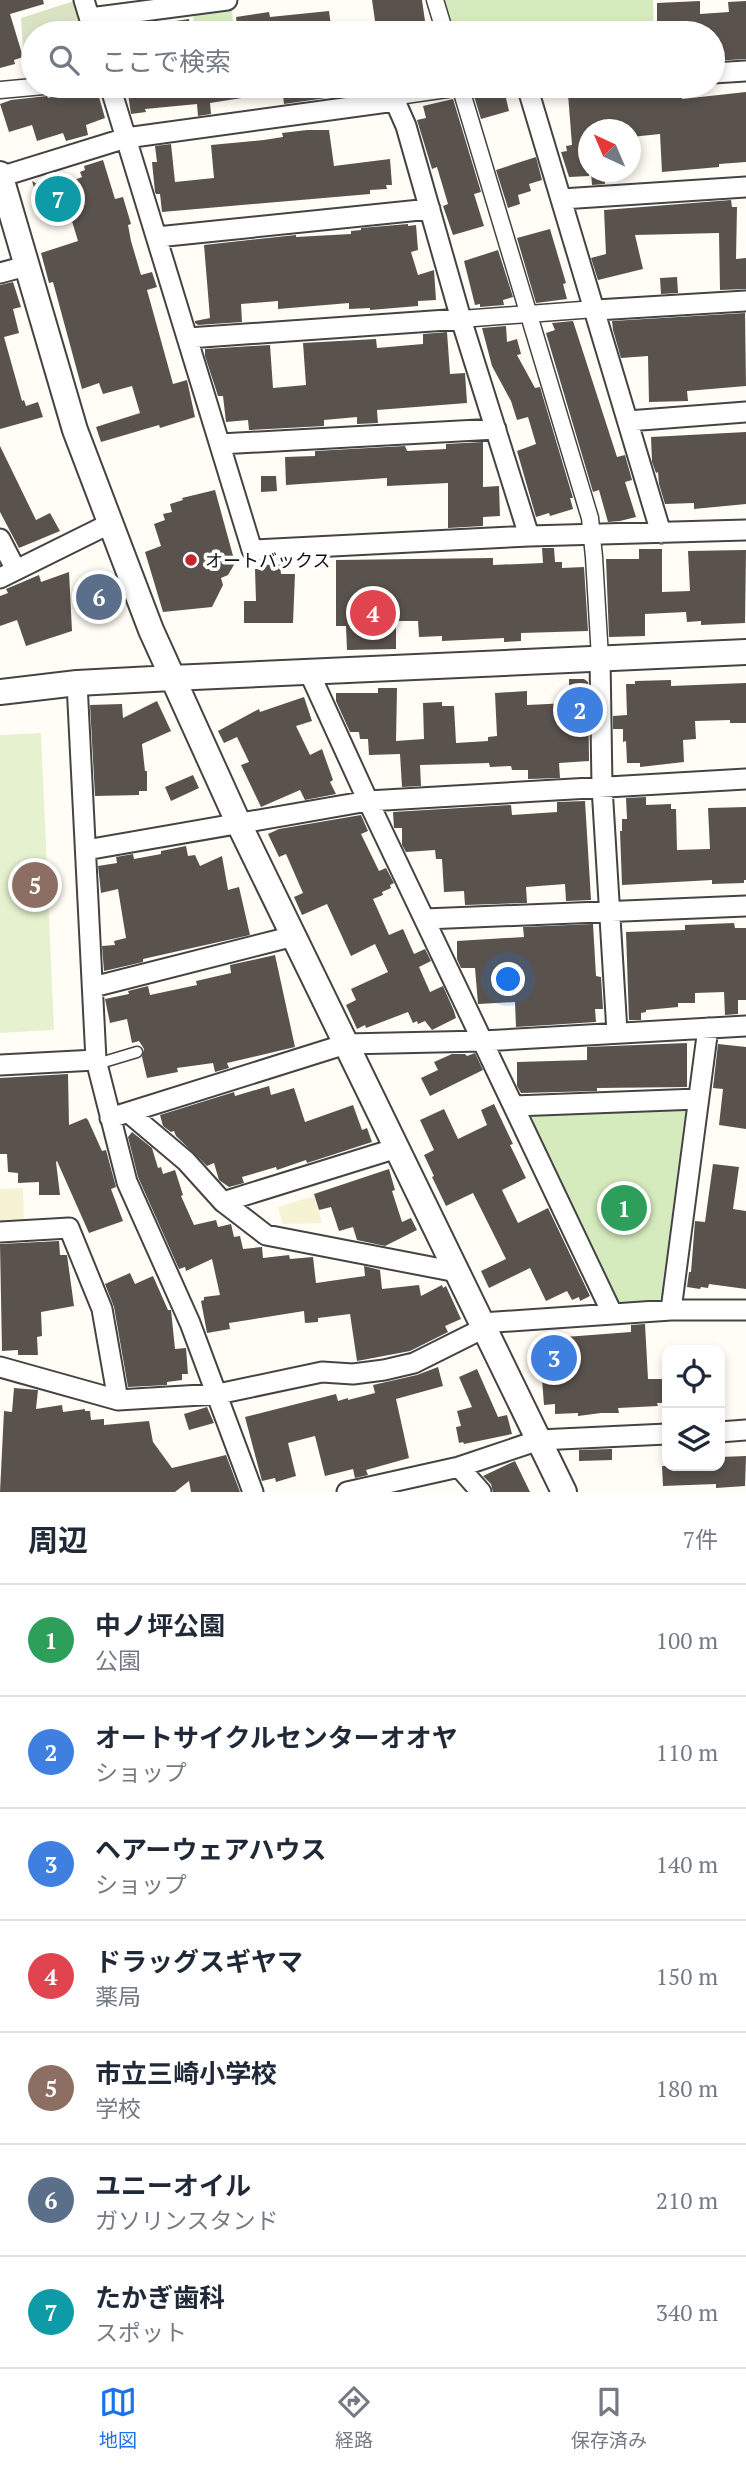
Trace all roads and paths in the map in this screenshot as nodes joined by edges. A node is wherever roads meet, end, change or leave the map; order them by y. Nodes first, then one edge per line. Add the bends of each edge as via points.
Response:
1 (227, 0) edge
2 (435, 0) edge
3 (90, 17) edge
4 (441, 21) edge
5 (746, 71) edge
6 (725, 72) edge
7 (21, 88) edge
8 (0, 90) edge
9 (114, 98) edge
10 (400, 98) edge
11 (464, 98) edge
12 (531, 98) edge
13 (395, 101) junction
14 (126, 138) junction
15 (0, 176) edge
16 (746, 187) edge
17 (562, 200) junction
18 (430, 209) junction
19 (157, 237) junction
20 (26, 266) junction
21 (0, 274) edge
22 (746, 301) edge
23 (596, 310) junction
24 (528, 313) junction
25 (461, 319) junction
26 (188, 338) junction
27 (746, 412) edge
28 (628, 421) junction
29 (496, 429) junction
30 (220, 444) junction
31 (109, 524) junction
32 (746, 530) edge
33 (661, 533) junction
34 (592, 534) junction
35 (529, 536) junction
36 (0, 539) edge
37 (8, 574) edge
38 (746, 652) edge
39 (600, 659) junction
40 (309, 672) junction
41 (172, 678) junction
42 (77, 683) junction
43 (0, 692) edge
44 (746, 779) edge
45 (602, 787) junction
46 (368, 801) junction
47 (238, 822) junction
48 (86, 850) junction
49 (746, 906) edge
50 (611, 912) junction
51 (425, 919) junction
52 (294, 936) junction
53 (93, 986) junction
54 (746, 1026) edge
55 (708, 1028) junction
56 (617, 1032) junction
57 (483, 1041) junction
58 (346, 1044) junction
59 (137, 1052) dead end
60 (97, 1062) junction
61 (0, 1065) edge
62 (698, 1099) junction
63 (514, 1106) junction
64 (119, 1115) junction
65 (397, 1148) junction
66 (223, 1202) junction
67 (0, 1232) edge
68 (457, 1272) junction
69 (671, 1310) junction
70 (746, 1310) edge
71 (612, 1313) junction
72 (483, 1325) junction
73 (0, 1367) edge
74 (218, 1394) junction
75 (118, 1400) junction
76 (746, 1430) edge
77 (725, 1432) edge
78 (662, 1434) edge
79 (539, 1440) junction
80 (458, 1467) junction
81 (253, 1492) edge
82 (347, 1492) edge
83 (481, 1492) edge
84 (564, 1492) edge

1 - 3 street
2 - 4 street
5 - 6 street
7 - 8 street
9 - 14 street
10 - 13 street
11 - 24 street
12 - 17 street
13 - 14 street
13 - 18 street
14 - 15 street
14 - 19 street
15 - 20 street
16 - 17 street
17 - 23 street
18 - 19 street
18 - 25 street
19 - 26 street
20 - 21 street
20 - 31 street via 75,430
22 - 23 street
23 - 24 street
23 - 28 street
24 - 25 street
24 - 34 street
25 - 26 street
25 - 29 street
26 - 30 street
27 - 28 street
28 - 33 street
29 - 30 street
29 - 35 street
30 - 35 street via 252,550
31 - 37 street
31 - 41 street
32 - 33 street
33 - 34 street
34 - 35 street
34 - 39 street
36 - 37 street
38 - 39 street
39 - 40 street
39 - 45 street
40 - 41 street
40 - 46 street
41 - 42 street
41 - 47 street
42 - 43 street
42 - 48 street
44 - 45 street
45 - 46 street
45 - 50 street
46 - 47 street
46 - 51 street
47 - 48 street
47 - 52 street
48 - 53 street
49 - 50 street
50 - 51 street
50 - 56 street
51 - 57 street
52 - 53 street
52 - 58 street
53 - 60 street
54 - 55 street
55 - 56 street
55 - 62 street
56 - 57 street
57 - 58 street
57 - 63 street
58 - 64 street
58 - 65 street
59 - 60 lane
60 - 61 street
60 - 64 street
62 - 63 street
62 - 69 street
63 - 71 street
64 - 66 street via 186,1161
64 - 74 street via 127,1182
65 - 66 street
65 - 68 street
66 - 68 street via 266,1235
67 - 75 street via 69,1228 102,1309
68 - 72 street
69 - 70 street
69 - 71 street
71 - 72 street
72 - 74 street via 414,1363 354,1374 323,1372
72 - 79 street
73 - 75 street
74 - 75 street
74 - 81 street
76 - 77 street
78 - 79 street
79 - 80 street
79 - 84 street
80 - 82 street
80 - 83 street

